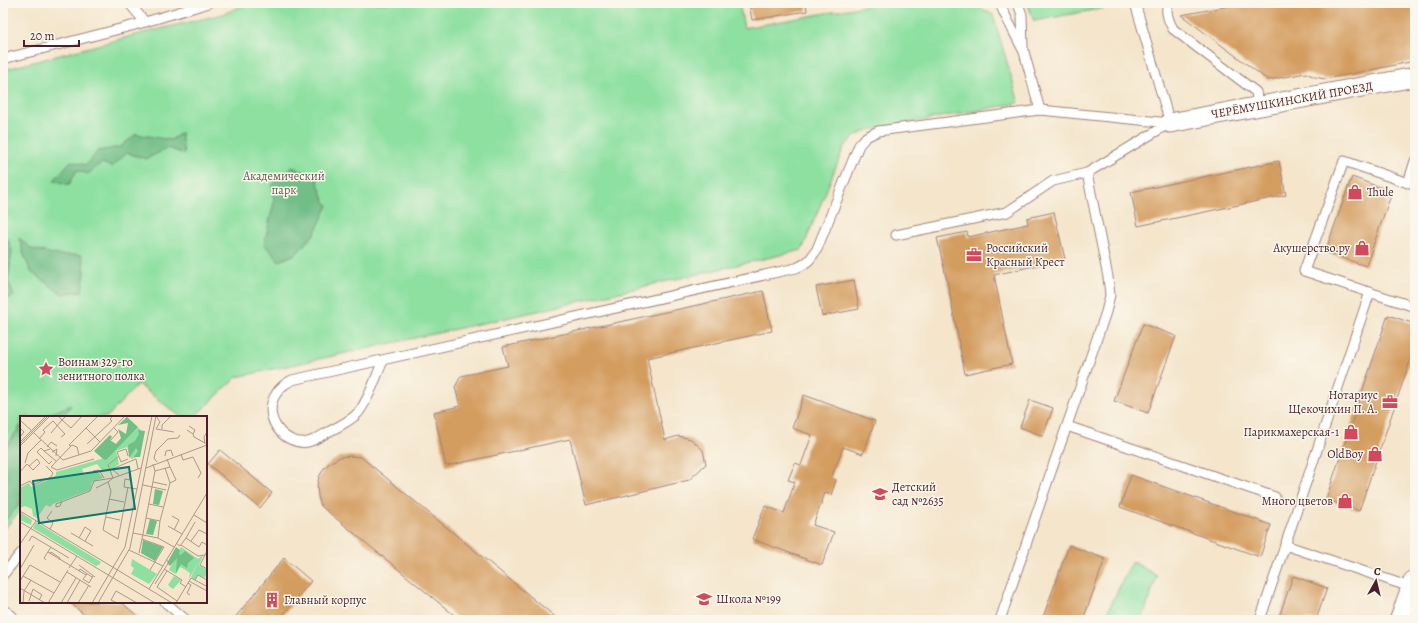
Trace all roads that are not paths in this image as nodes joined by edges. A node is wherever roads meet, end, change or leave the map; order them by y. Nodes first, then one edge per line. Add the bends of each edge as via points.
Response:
1 (128, 3) edge
2 (209, 3) edge
3 (1000, 3) edge
4 (1018, 3) edge
5 (1135, 3) edge
6 (1168, 3) edge
7 (144, 22) junction
8 (1024, 52) junction
9 (3, 59) edge
10 (1415, 77) edge
11 (1257, 99) junction
12 (1040, 110) junction
13 (1170, 123) junction
14 (1415, 161) edge
15 (1087, 173) junction
16 (896, 235) dead end
17 (1370, 292) junction
18 (1415, 307) edge
19 (383, 361) junction
20 (1066, 426) junction
21 (1275, 497) dead end
22 (1285, 545) junction
23 (20, 554) edge
24 (3, 576) edge
25 (1414, 584) edge
26 (166, 603) edge
27 (3, 617) edge
28 (7, 620) edge
29 (186, 620) edge
30 (1000, 620) edge
31 (1260, 620) edge
32 (1401, 620) edge

1 - 7 lane
2 - 7 lane
3 - 8 lane
4 - 8 lane via 1022,15
5 - 13 lane
6 - 11 lane via 1168,19 1173,29
7 - 9 lane
8 - 12 lane
10 - 11 street, ЧЕРЁМУШКИНСКИЙ ПРОЕЗД
11 - 13 street, ЧЕРЁМУШКИНСКИЙ ПРОЕЗД
12 - 13 lane
12 - 19 lane via 878,131 866,137 858,145 817,249 806,264 796,268
13 - 15 lane
14 - 17 lane via 1408,182 1344,161 1304,270
15 - 16 lane via 1054,181 1007,212
15 - 20 lane via 1110,295
17 - 18 lane
17 - 22 lane
19 - 19 lane via 292,380 282,386 275,395 271,407 273,423 280,432 292,440 308,442 343,425 358,412
20 - 21 lane
20 - 30 lane
22 - 25 lane
22 - 31 lane
23 - 24 lane
25 - 32 main road
26 - 29 lane
27 - 28 main road

